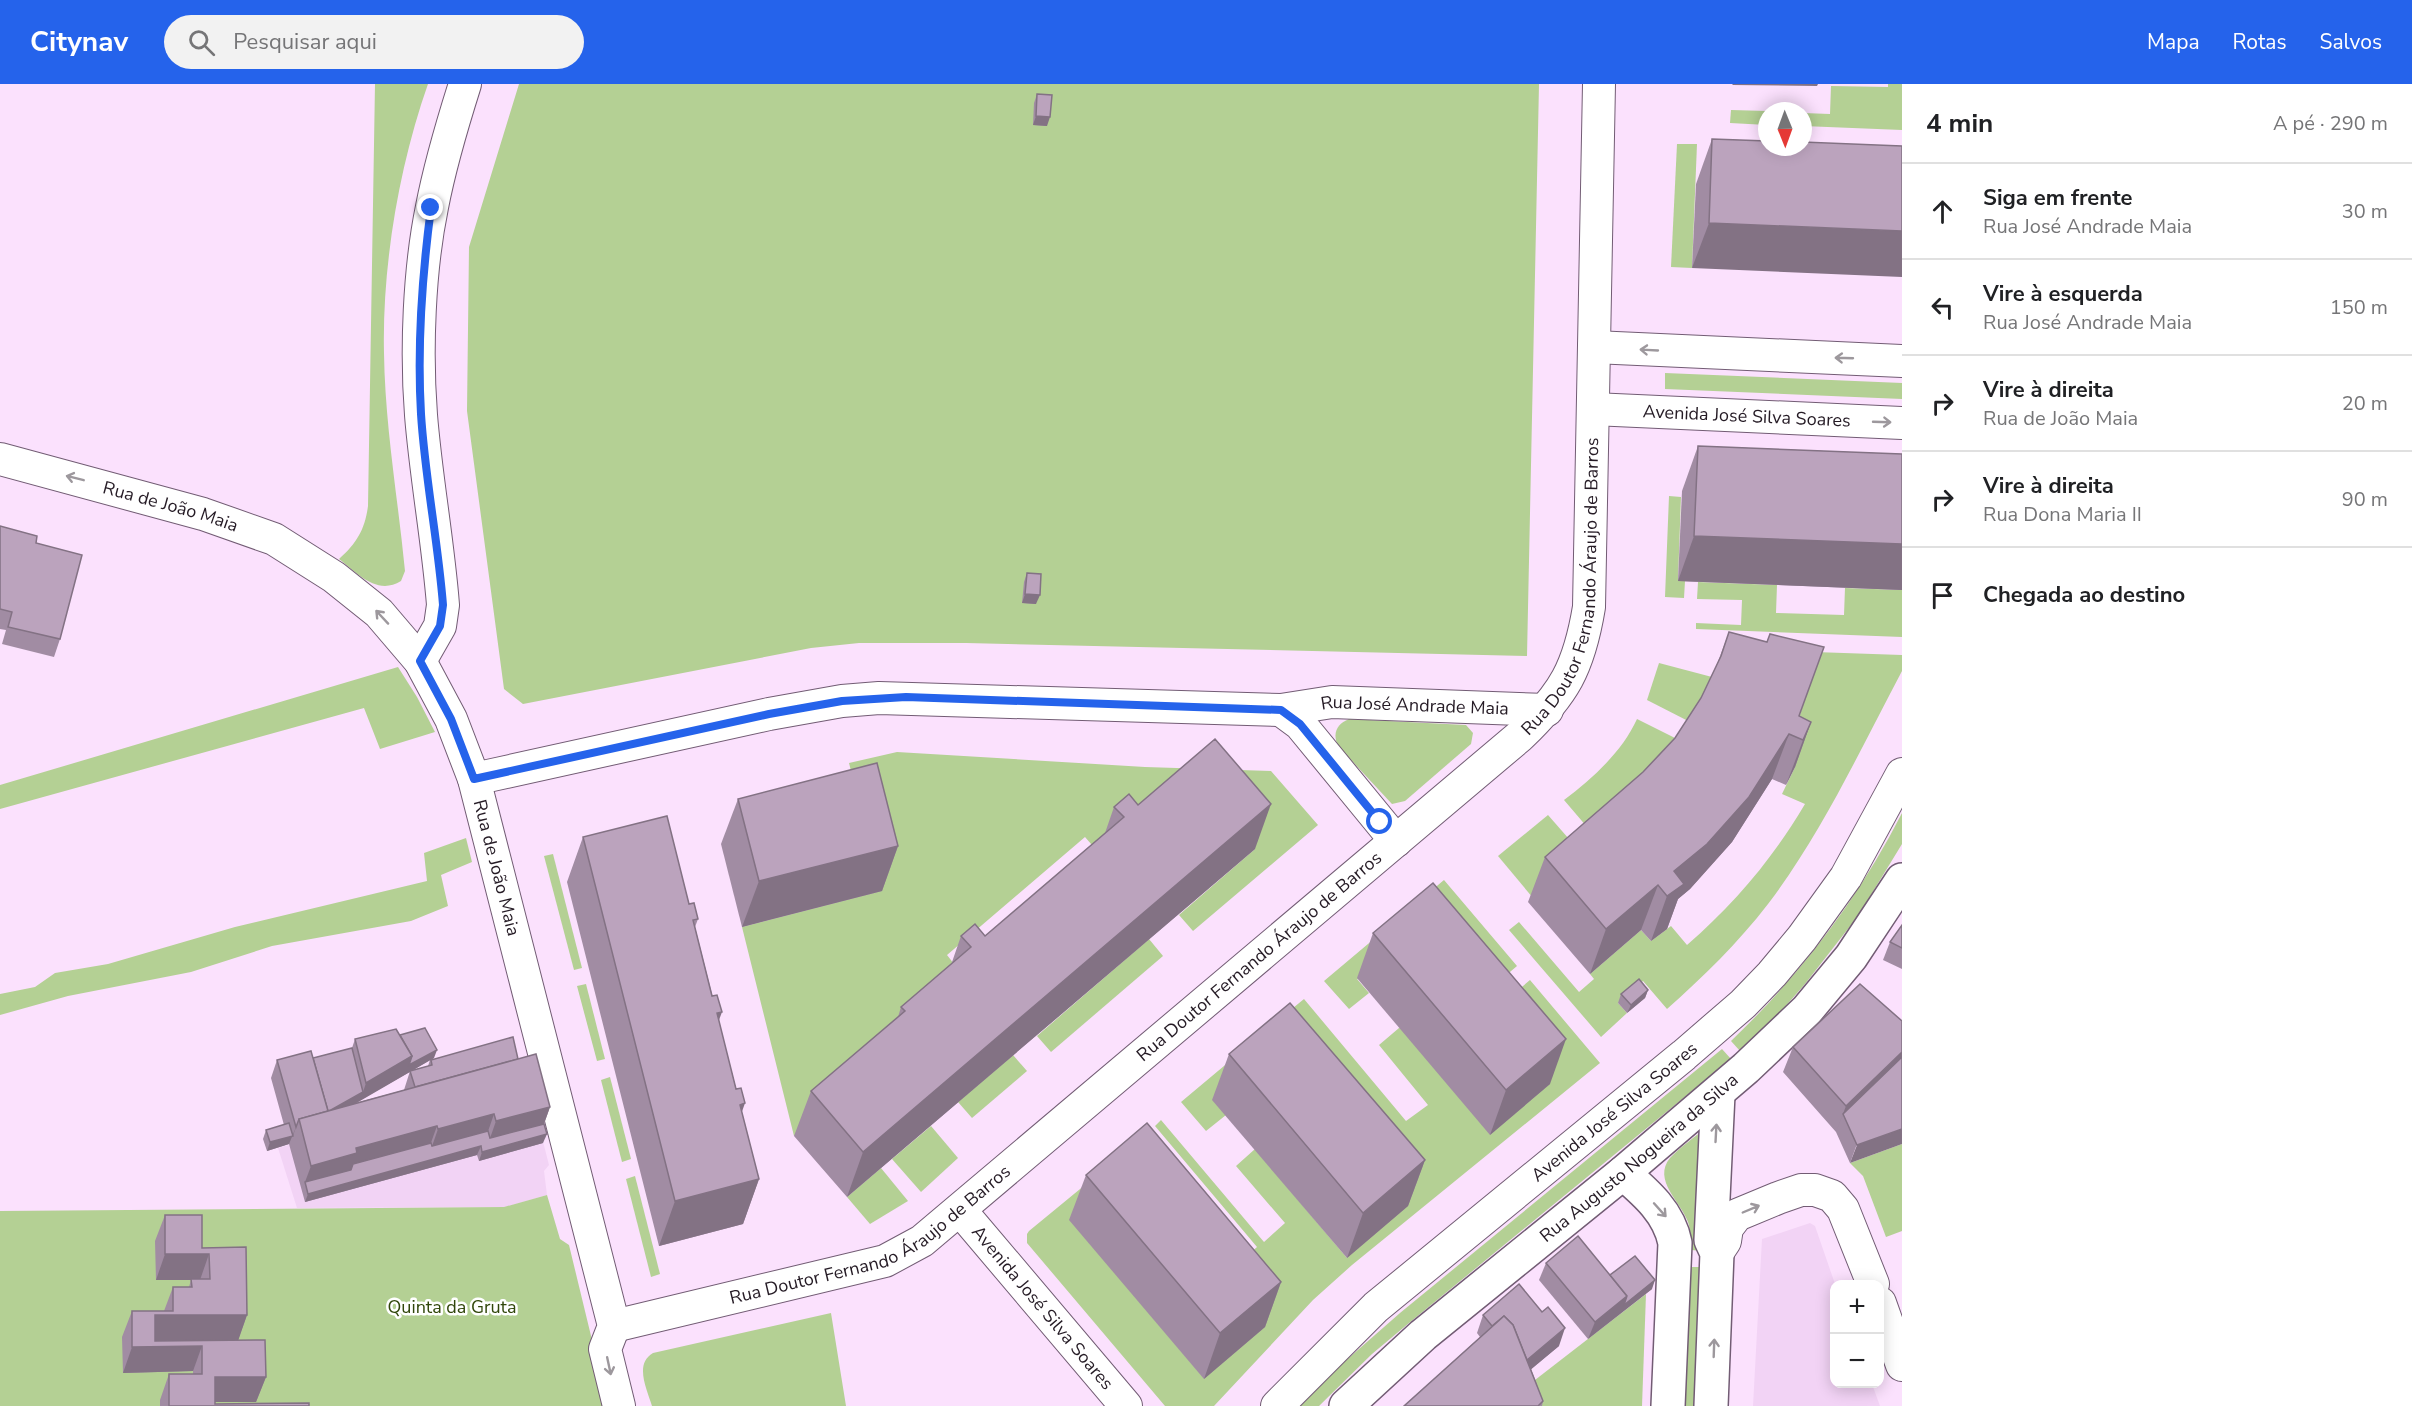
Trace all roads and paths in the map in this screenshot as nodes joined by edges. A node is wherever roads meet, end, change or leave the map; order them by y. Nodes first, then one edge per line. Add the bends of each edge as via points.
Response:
1 (465, 84) edge
2 (1599, 84) edge
3 (1594, 348) junction
4 (1902, 361) edge
5 (1593, 409) junction
6 (1902, 423) edge
7 (0, 459) edge
8 (420, 661) junction
9 (1281, 710) junction
10 (1547, 710) junction
11 (1902, 774) edge
12 (474, 779) junction
13 (1396, 841) junction
14 (1900, 888) edge
15 (1718, 1094) junction
16 (1623, 1173) junction
17 (960, 1210) junction
18 (1717, 1252) junction
19 (1871, 1280) edge
20 (1884, 1314) edge
21 (614, 1326) junction
22 (1902, 1365) edge
23 (619, 1406) edge
24 (1126, 1406) edge
25 (1277, 1406) edge
26 (1346, 1406) edge
27 (1668, 1406) edge
28 (1712, 1406) edge

1 - 8 street via 431,208 423,267 421,414 443,605 440,626
2 - 3 street, Rua Doutor Fernando Áraujo de Barros
4 -> 3 street
3 - 5 street, Rua Doutor Fernando Áraujo de Barros
5 -> 6 street, Avenida José Silva Soares
5 - 10 street, Rua Doutor Fernando Áraujo de Barros via 1589,607 1574,669
8 -> 7 street, Rua de João Maia via 379,613 334,577 274,539 203,514
8 - 12 street, Rua de João Maia via 451,719
9 - 10 street, Rua José Andrade Maia via 1332,702
9 - 12 street, Rua José Andrade Maia via 906,697 842,701
9 - 13 street, Rua José Andrade Maia via 1300,724
10 - 13 street, Rua Doutor Fernando Áraujo de Barros
11 - 25 street, Avenida José Silva Soares via 1846,877 1802,938 1743,1004 1376,1307
12 - 21 street, Rua de João Maia
13 - 17 street, Rua Doutor Fernando Áraujo de Barros
14 - 15 main road, Rua Augusto Nogueira da Silva via 1807,1010
15 - 16 main road, Rua Augusto Nogueira da Silva
18 -> 15 main road via 1711,1240
16 - 26 main road, Rua Augusto Nogueira da Silva via 1456,1307
16 -> 27 main road via 1669,1220 1675,1243
17 - 21 street, Rua Doutor Fernando Áraujo de Barros via 922,1241 885,1261
17 - 24 street, Avenida José Silva Soares
18 -> 19 street via 1737,1215 1801,1190 1815,1190 1832,1196 1843,1209
28 -> 18 main road
20 - 22 street
21 -> 23 street, Rua de João Maia via 605,1349

